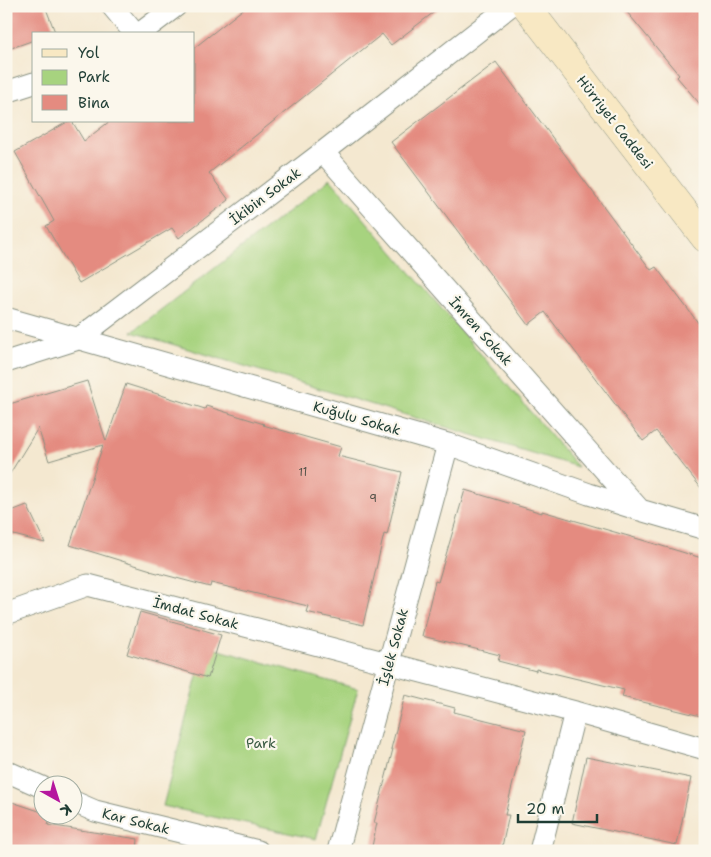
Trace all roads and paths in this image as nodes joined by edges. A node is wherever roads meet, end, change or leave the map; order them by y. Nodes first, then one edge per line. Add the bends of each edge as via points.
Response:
1 (112, 6) edge
2 (176, 6) edge
3 (510, 6) edge
4 (526, 6) edge
5 (133, 32) edge
6 (142, 32) edge
7 (32, 85) edge
8 (6, 92) edge
9 (323, 152) junction
10 (705, 238) edge
11 (6, 318) edge
12 (78, 339) junction
13 (6, 362) edge
14 (448, 444) junction
15 (640, 510) junction
16 (705, 529) edge
17 (6, 614) edge
18 (389, 663) junction
19 (575, 712) junction
20 (705, 749) edge
21 (6, 771) edge
22 (32, 783) edge
23 (82, 805) edge
24 (258, 851) edge
25 (338, 851) edge
26 (540, 851) edge

1 - 5 street
2 - 6 street
3 - 9 street, İkibin Sokak
4 - 10 main road, Hürriyet Caddesi
7 - 8 street
9 - 12 street, İkibin Sokak
9 - 15 street, İmren Sokak
11 - 12 street, Kuğulu Sokak
12 - 13 street, İkibin Sokak
12 - 14 street, Kuğulu Sokak
14 - 15 street, Kuğulu Sokak
14 - 18 street, İşlek Sokak
15 - 16 street, Kuğulu Sokak
17 - 18 street, İmdat Sokak via 88,585
18 - 19 street, İmdat Sokak
18 - 25 street, İşlek Sokak
19 - 20 street, İmdat Sokak
19 - 26 street
21 - 22 street
23 - 24 street, Kar Sokak

